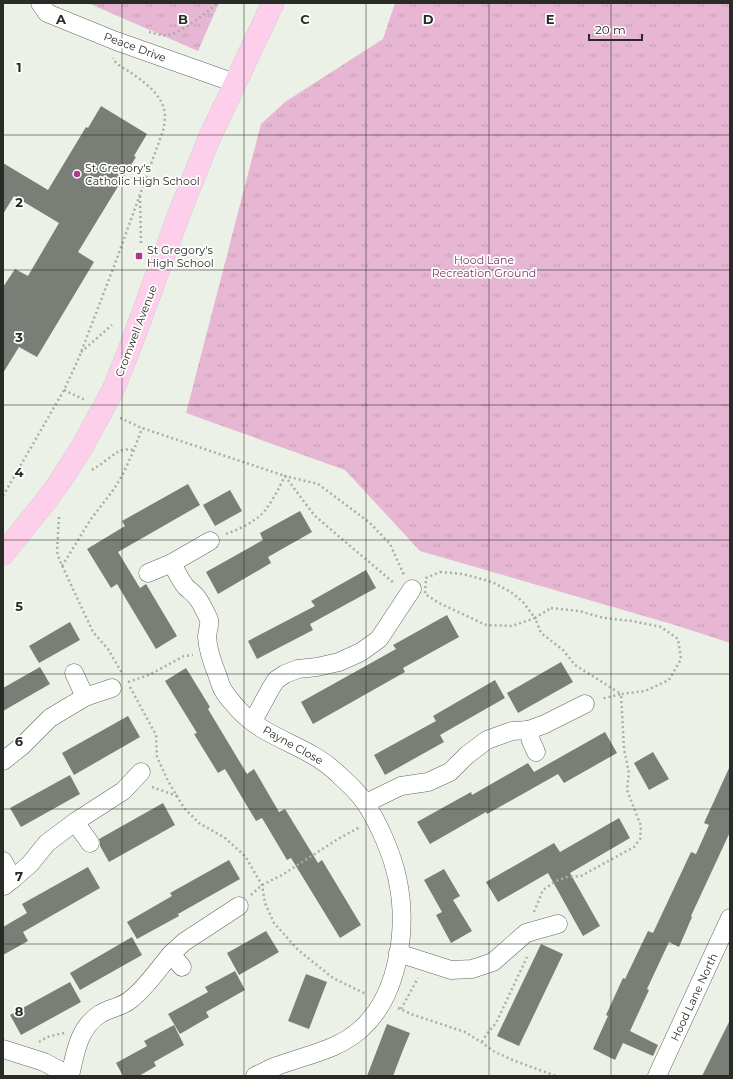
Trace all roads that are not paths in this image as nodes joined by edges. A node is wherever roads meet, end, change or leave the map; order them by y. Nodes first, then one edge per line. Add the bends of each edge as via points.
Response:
1 (40, 3) edge
2 (273, 3) edge
3 (236, 83) junction
4 (210, 541) road end
5 (3, 554) edge
6 (172, 563) junction
7 (148, 573) dead end
8 (418, 592) road end
9 (74, 673) dead end
10 (120, 685) road end
11 (85, 697) junction
12 (585, 704) road end
13 (253, 722) junction
14 (529, 730) junction
15 (536, 752) dead end
16 (3, 761) edge
17 (137, 776) road end
18 (370, 811) junction
19 (75, 822) junction
20 (90, 843) dead end
21 (3, 861) edge
22 (8, 883) edge
23 (238, 906) dead end
24 (730, 918) edge
25 (558, 924) dead end
26 (398, 953) junction
27 (3, 1049) edge
28 (70, 1076) edge
29 (255, 1076) edge
30 (657, 1076) edge

1 - 3 street, Peace Drive via 47,13 54,16 116,41
2 - 3 main road, Cromwell Avenue
3 - 5 main road, Cromwell Avenue via 205,147 113,390 59,483
4 - 6 street
6 - 7 street
6 - 13 street, Payne Close via 185,586 199,599 209,620 209,651 223,689 239,710
8 - 13 street, Payne Close via 379,639 361,652 339,662 298,669 276,680
9 - 11 street
10 - 11 street
11 - 16 street via 50,718
12 - 14 street
13 - 18 street, Payne Close via 270,734 327,764 338,773
14 - 15 street
14 - 18 street via 512,731 487,740 450,772 428,782 401,786
17 - 19 street via 123,791
18 - 26 street, Payne Close via 391,856 397,878 401,913
19 - 20 street
19 - 22 street via 47,843 30,864
21 - 22 street
23 - 28 street via 184,942 177,960 130,1001 99,1014 85,1027 78,1043
24 - 30 street, Hood Lane North
25 - 26 street via 526,933 493,962 472,969 450,970
26 - 29 street, Payne Close via 394,973 382,1002 362,1029 320,1052 276,1066
27 - 28 street via 44,1062

